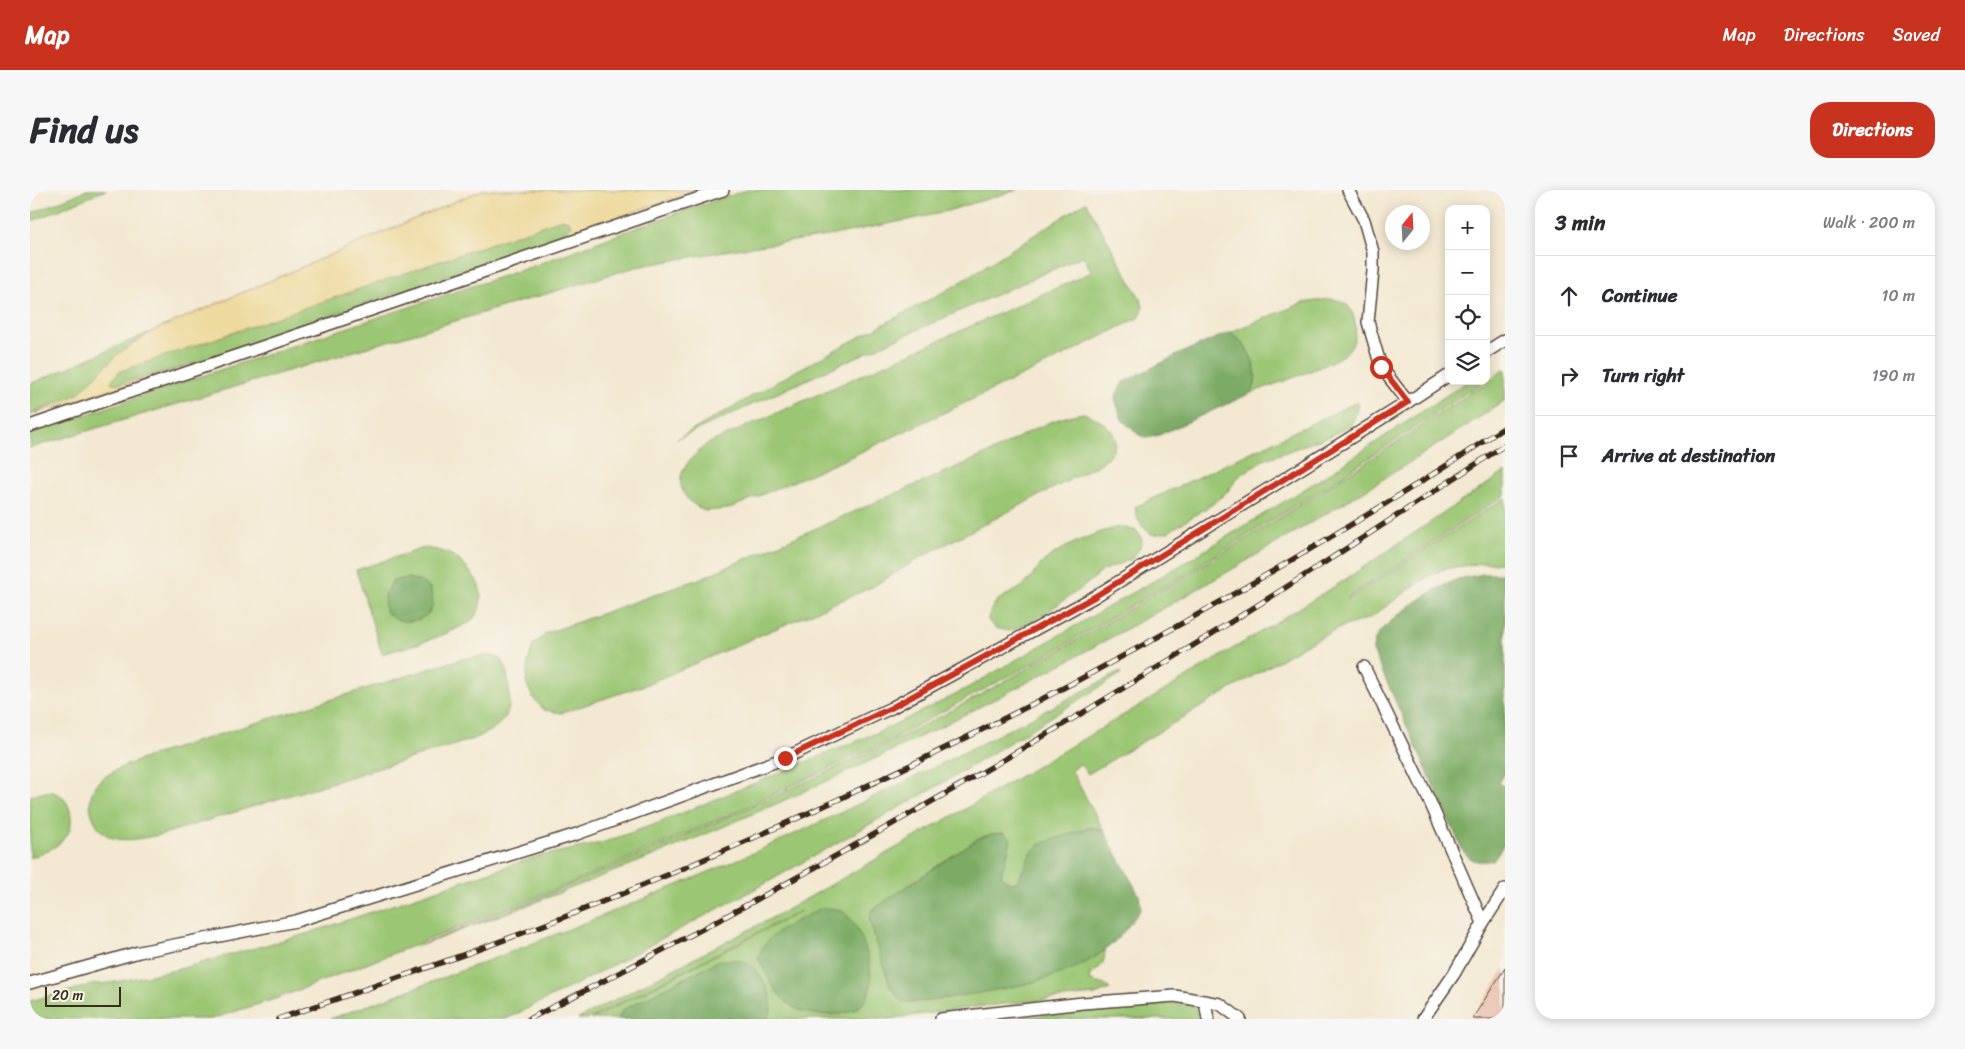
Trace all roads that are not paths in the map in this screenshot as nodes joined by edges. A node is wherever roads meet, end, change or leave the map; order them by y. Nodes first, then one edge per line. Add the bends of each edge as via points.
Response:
1 (723, 190) edge
2 (1348, 190) edge
3 (1505, 340) edge
4 (1490, 349) edge
5 (1445, 379) edge
6 (1408, 402) junction
7 (30, 426) edge
8 (1364, 667) dead end
9 (1505, 889) edge
10 (1483, 923) junction
11 (30, 983) edge
12 (1206, 1002) junction
13 (941, 1019) edge
14 (1208, 1019) edge
15 (1240, 1019) edge
16 (1423, 1019) edge

1 - 7 lane
2 - 6 lane via 1364,220 1373,252 1368,322 1381,367
3 - 4 lane
5 - 6 lane
6 - 11 lane via 1094,597 891,708 785,758 576,834 296,921 139,952
8 - 10 lane via 1430,802
9 - 10 lane
10 - 16 lane
12 - 13 lane via 1175,996
12 - 14 lane
12 - 15 lane via 1220,1004

